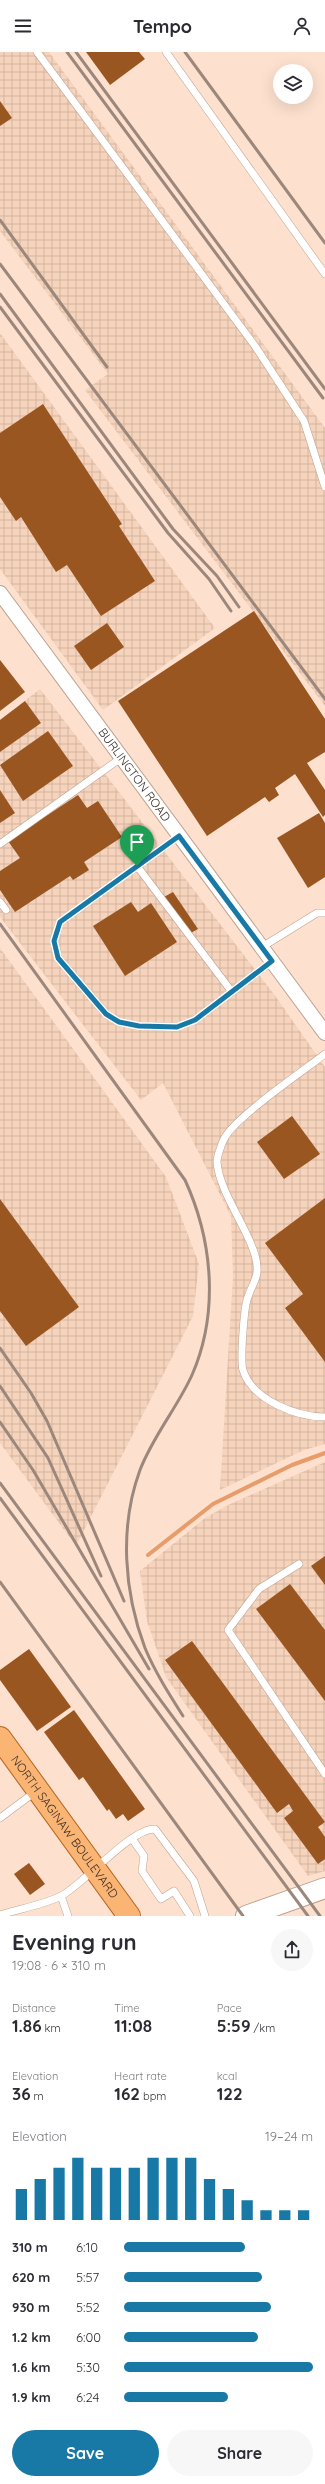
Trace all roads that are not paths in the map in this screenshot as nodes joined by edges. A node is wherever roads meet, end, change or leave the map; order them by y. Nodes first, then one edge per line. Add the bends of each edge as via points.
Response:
1 (37, 52) edge
2 (166, 52) edge
3 (325, 274) edge
4 (325, 487) edge
5 (0, 593) edge
6 (121, 758) junction
7 (179, 836) junction
8 (0, 844) edge
9 (137, 866) junction
10 (0, 902) edge
11 (6, 910) dead end
12 (325, 913) edge
13 (262, 948) junction
14 (272, 961) junction
15 (232, 992) junction
16 (325, 1033) edge
17 (325, 1054) edge
18 (325, 1417) edge
19 (299, 1564) dead end
20 (0, 1738) edge
21 (325, 1774) edge
22 (38, 1790) junction
23 (0, 1818) edge
24 (133, 1840) junction
25 (95, 1868) junction
26 (325, 1888) edge
27 (62, 1896) junction
28 (0, 1915) edge
29 (68, 1916) edge
30 (129, 1916) edge
31 (190, 1916) edge
32 (205, 1916) edge
33 (246, 1916) edge

1 - 4 lane via 255,346 304,421
2 - 3 lane
5 - 6 street, BURLINGTON ROAD
6 - 7 street, BURLINGTON ROAD
6 - 8 lane
7 - 9 lane
7 - 13 street, BURLINGTON ROAD
9 - 15 lane
9 - 15 lane via 60,922 54,941 58,958 106,1014 119,1022 139,1026 177,1027 195,1020
10 - 11 lane
12 - 13 lane via 317,913
13 - 14 street, BURLINGTON ROAD
14 - 15 lane
14 - 16 street, BURLINGTON ROAD
17 - 18 lane via 237,1123 224,1139 217,1162 255,1255 258,1271 245,1309 243,1369 250,1385 265,1397 286,1408 314,1417
19 - 21 lane via 259,1589 228,1630
20 - 22 main road, NORTH SAGINAW BOULEVARD
22 - 23 lane
22 - 25 main road, NORTH SAGINAW BOULEVARD
24 - 25 lane
24 - 31 lane via 144,1856 142,1870 161,1899 174,1891
24 - 32 lane via 149,1829 155,1829 194,1881
25 - 27 lane
25 - 30 main road, NORTH SAGINAW BOULEVARD
26 - 33 main road
27 - 28 lane
27 - 29 lane

